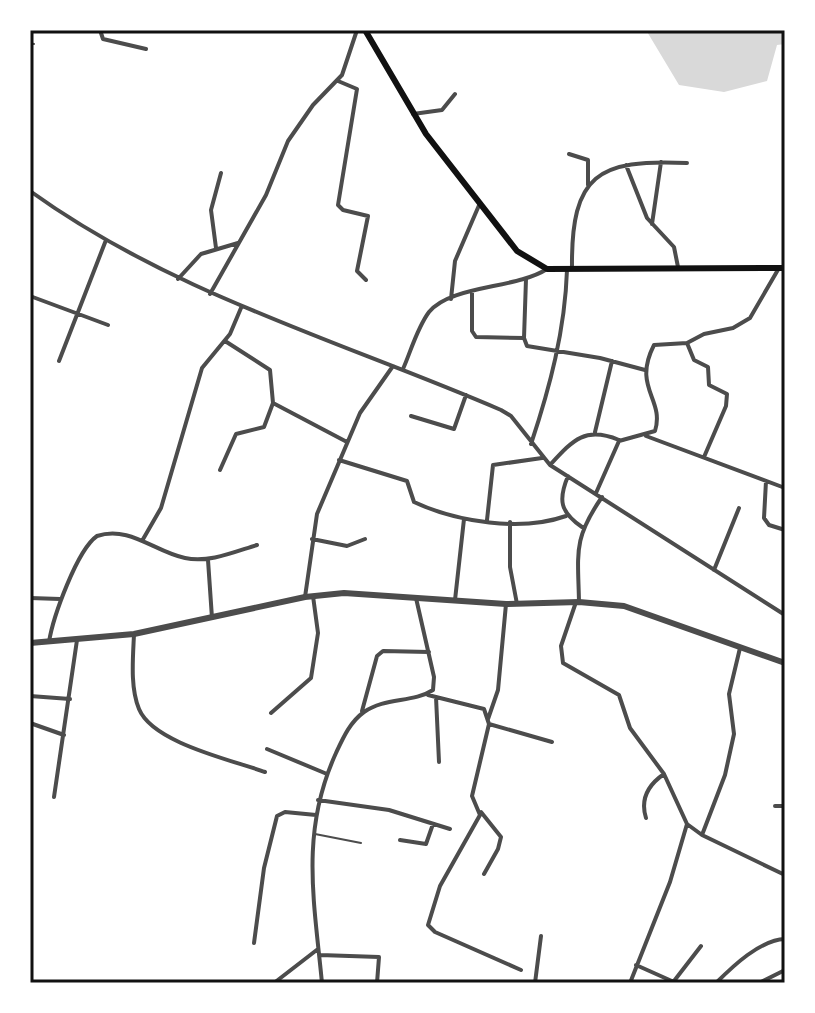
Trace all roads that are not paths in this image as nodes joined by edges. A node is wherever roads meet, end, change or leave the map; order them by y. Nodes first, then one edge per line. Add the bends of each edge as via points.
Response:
1 (100, 30) edge
2 (357, 30) edge
3 (365, 30) edge
4 (146, 49) dead end
5 (338, 81) junction
6 (455, 94) dead end
7 (413, 114) junction
8 (569, 154) dead end
9 (661, 162) junction
10 (687, 163) dead end
11 (626, 165) junction
12 (221, 173) dead end
13 (588, 185) junction
14 (30, 191) edge
15 (480, 203) junction
16 (652, 227) junction
17 (106, 240) junction
18 (238, 243) junction
19 (216, 248) junction
20 (678, 268) junction
21 (782, 268) edge
22 (547, 269) junction
23 (570, 270) junction
24 (178, 279) junction
25 (526, 279) junction
26 (366, 280) dead end
27 (472, 293) junction
28 (210, 294) junction
29 (30, 296) edge
30 (451, 299) junction
31 (241, 308) junction
32 (76, 312) junction
33 (108, 325) dead end
34 (524, 338) junction
35 (225, 341) junction
36 (687, 343) junction
37 (557, 352) junction
38 (59, 361) dead end
39 (612, 361) junction
40 (393, 366) junction
41 (403, 370) junction
42 (645, 370) junction
43 (466, 395) junction
44 (273, 403) junction
45 (411, 416) dead end
46 (595, 432) junction
47 (646, 436) junction
48 (619, 441) junction
49 (347, 442) junction
50 (531, 444) junction
51 (704, 457) junction
52 (543, 458) junction
53 (339, 460) junction
54 (550, 465) junction
55 (220, 470) dead end
56 (568, 476) junction
57 (766, 481) junction
58 (785, 488) edge
59 (599, 495) junction
60 (739, 508) dead end
61 (566, 516) junction
62 (464, 518) junction
63 (487, 520) junction
64 (510, 522) junction
65 (582, 527) junction
66 (785, 530) edge
67 (312, 539) junction
68 (365, 539) dead end
69 (142, 541) junction
70 (257, 545) dead end
71 (207, 560) junction
72 (714, 570) junction
73 (416, 596) junction
74 (309, 597) junction
75 (30, 598) edge
76 (60, 599) junction
77 (455, 600) junction
78 (578, 602) junction
79 (506, 604) junction
80 (517, 604) junction
81 (785, 615) edge
82 (212, 618) junction
83 (134, 634) junction
84 (77, 640) junction
85 (49, 642) junction
86 (30, 643) edge
87 (740, 648) junction
88 (429, 652) junction
89 (785, 663) edge
90 (425, 695) junction
91 (30, 696) edge
92 (436, 697) junction
93 (70, 699) junction
94 (271, 713) dead end
95 (362, 713) junction
96 (489, 721) junction
97 (30, 723) edge
98 (64, 735) junction
99 (552, 742) dead end
100 (267, 749) dead end
101 (439, 762) dead end
102 (265, 772) dead end
103 (327, 774) junction
104 (664, 774) junction
105 (54, 797) dead end
106 (318, 800) junction
107 (775, 806) dead end
108 (785, 806) edge
109 (480, 811) junction
110 (316, 815) junction
111 (646, 818) dead end
112 (433, 824) junction
113 (687, 824) junction
114 (450, 829) dead end
115 (314, 834) junction
116 (702, 835) junction
117 (400, 840) dead end
118 (361, 843) dead end
119 (484, 874) dead end
120 (785, 875) edge
121 (541, 936) dead end
122 (785, 939) edge
123 (254, 943) dead end
124 (701, 946) dead end
125 (319, 952) junction
126 (636, 965) junction
127 (521, 970) dead end
128 (785, 970) edge
129 (675, 982) edge
130 (274, 983) edge
131 (322, 983) edge
132 (377, 983) edge
133 (535, 983) edge
134 (630, 983) edge
135 (716, 983) edge
136 (759, 983) edge

1 - 4 street via 103,39
2 - 5 street
3 - 7 main road
5 - 18 street via 288,141 266,195
5 - 26 street via 357,89 338,205 368,216 357,271
6 - 7 street via 442,110
7 - 15 main road
8 - 13 street via 588,160
9 - 10 street
9 - 11 street
9 - 16 street
11 - 13 street via 604,171
11 - 16 street
12 - 19 street via 211,210
13 - 23 street via 573,220
14 - 17 street
15 - 22 main road via 517,251
15 - 30 street via 455,261
16 - 20 street via 674,247
17 - 24 street
17 - 32 street
18 - 19 street
18 - 28 street
19 - 24 street via 201,254
20 - 21 main road
20 - 23 main road
21 - 36 street via 750,318
22 - 23 main road
22 - 25 street
23 - 37 street
24 - 28 street
25 - 27 street
25 - 34 street
27 - 30 street
27 - 34 street via 476,337
28 - 31 street
29 - 32 street
30 - 41 street via 428,313
31 - 35 street
31 - 40 street
32 - 33 street
32 - 38 street
34 - 37 street via 532,348
35 - 44 street via 270,370
35 - 69 street via 202,368 161,508
36 - 42 street via 654,345
36 - 51 street via 694,360 708,367 709,385 727,394
37 - 39 street
37 - 50 street
39 - 42 street
39 - 46 street
40 - 41 street
40 - 49 street
41 - 43 street
42 - 47 street via 657,424
43 - 45 street via 454,429
43 - 50 street via 511,416
44 - 49 street
44 - 55 street via 264,427 236,434
46 - 48 street
46 - 54 street via 574,442
47 - 48 street
47 - 51 street
48 - 59 street
49 - 53 street
50 - 52 street
51 - 57 street
52 - 54 street
52 - 63 street via 493,465
53 - 62 street via 407,481 414,502
53 - 67 street
54 - 56 street
56 - 59 street
56 - 61 street via 560,501
57 - 58 street
57 - 66 street via 764,518
59 - 65 street
59 - 72 street
60 - 72 street
61 - 64 street
61 - 65 street
62 - 63 street
62 - 77 street
63 - 64 street
64 - 80 street
65 - 78 street
67 - 68 street via 347,546
67 - 74 street
69 - 71 street via 186,559
69 - 76 street via 126,535 97,536
70 - 71 street
71 - 82 street
72 - 81 street
73 - 74 street
73 - 77 street
73 - 88 street
74 - 82 street
74 - 94 street via 318,633 311,678
75 - 76 street
76 - 85 street
77 - 79 street
78 - 80 street
78 - 87 street via 624,606
78 - 104 street via 560,658 619,695 630,728
79 - 80 street
79 - 96 street via 498,690
82 - 83 street
83 - 84 street
83 - 102 street via 138,708 153,728
84 - 85 street
84 - 93 street
85 - 86 street
87 - 89 street
87 - 116 street via 729,694 734,734
88 - 90 street via 435,686
88 - 95 street via 383,651 377,656
90 - 92 street
90 - 95 street via 376,704
91 - 93 street
92 - 96 street via 479,707
92 - 101 street
93 - 98 street
95 - 103 street via 344,735
96 - 99 street
96 - 109 street via 472,796
97 - 98 street
98 - 105 street
100 - 103 street
103 - 106 street
104 - 111 street via 652,782 643,801
104 - 113 street
106 - 110 street
106 - 112 street via 389,810
107 - 108 street
109 - 119 street via 501,837
109 - 127 street via 440,886 428,925
110 - 115 street
110 - 123 street via 277,816
112 - 114 street
112 - 117 street via 426,844
113 - 116 street
113 - 126 street
115 - 118 lane
115 - 125 street via 311,893
116 - 120 street
121 - 133 street
122 - 135 street via 767,943
124 - 129 street
125 - 130 street
125 - 131 street
125 - 132 street via 376,956
126 - 129 street
126 - 134 street
128 - 136 street

